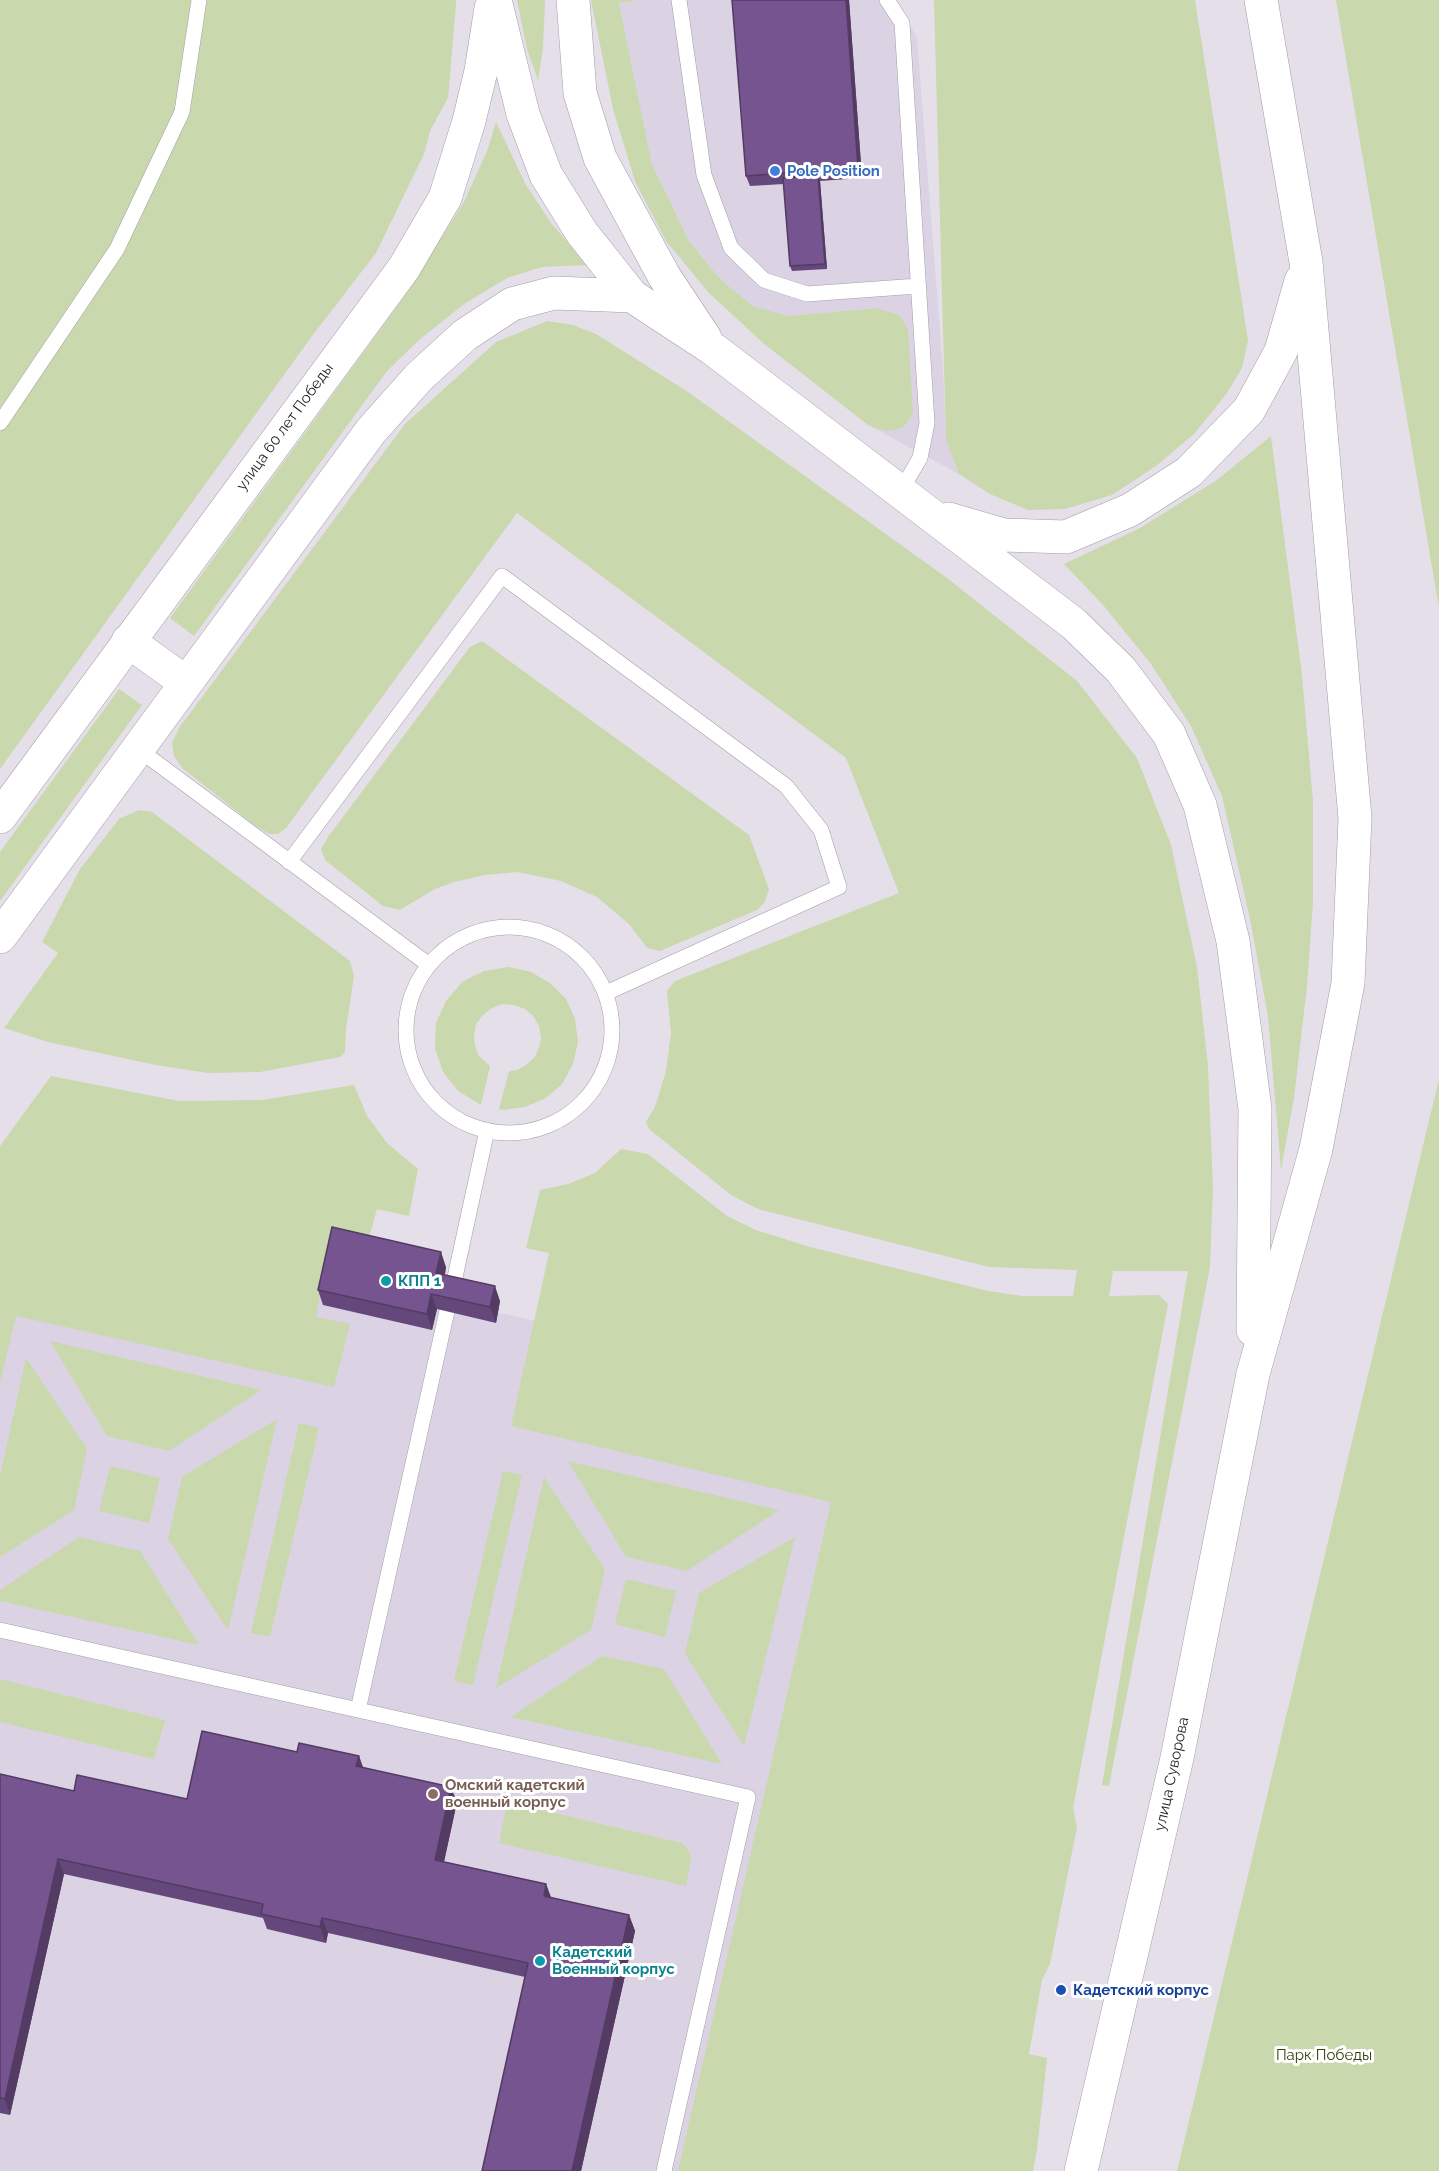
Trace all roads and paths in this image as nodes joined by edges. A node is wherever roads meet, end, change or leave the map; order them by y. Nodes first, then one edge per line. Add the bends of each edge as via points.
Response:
1 (199, 0) edge
2 (493, 0) edge
3 (573, 0) edge
4 (680, 0) edge
5 (887, 0) edge
6 (1262, 0) edge
7 (1306, 262) junction
8 (918, 286) junction
9 (632, 296) junction
10 (713, 350) junction
11 (0, 423) edge
12 (900, 492) junction
13 (929, 513) junction
14 (128, 641) junction
15 (185, 682) junction
16 (138, 749) junction
17 (0, 817) edge
18 (290, 862) junction
19 (0, 938) edge
20 (429, 965) junction
21 (606, 993) junction
22 (487, 1130) junction
23 (452, 1291) edge
24 (447, 1311) edge
25 (1253, 1374) junction
26 (0, 1630) edge
27 (358, 1710) junction
28 (664, 2171) edge
29 (1081, 2171) edge

1 - 11 lane via 182,112 117,249
2 - 9 main road via 523,114 546,175 582,234
2 - 14 main road, улица 60 лет Победы via 470,121 444,198 404,268
3 - 10 main road via 580,93 600,158 664,276
4 - 8 lane via 704,175 731,248 764,280 807,294
5 - 8 lane via 902,22
6 - 7 main road
7 - 13 main road via 1281,351 1249,411 1189,472 1130,510 1066,537 1004,535
7 - 25 main road via 1355,818 1348,983 1316,1149
8 - 12 lane via 927,423 920,458
9 - 10 main road
9 - 15 main road via 554,293 512,304 465,335 419,377 371,431
10 - 12 main road
12 - 13 main road
13 - 25 main road via 1074,624 1121,669 1169,734 1200,805 1233,941 1255,1108
14 - 15 main road
14 - 17 main road, улица 60 лет Победы
15 - 16 main road
16 - 18 lane
16 - 19 main road
18 - 20 lane
18 - 21 lane via 502,576 786,786 821,830 839,887
20 - 21 lane via 451,944 479,931 510,926 540,931 568,945 590,966
20 - 22 lane via 413,991 406,1020 411,1059 435,1102 459,1120
21 - 22 lane via 612,1024 610,1055 597,1084 584,1100 549,1125 519,1132
22 - 23 lane
24 - 27 lane
25 - 29 main road, улица Суворова via 1177,1758
26 - 27 lane
27 - 28 lane via 748,1797

